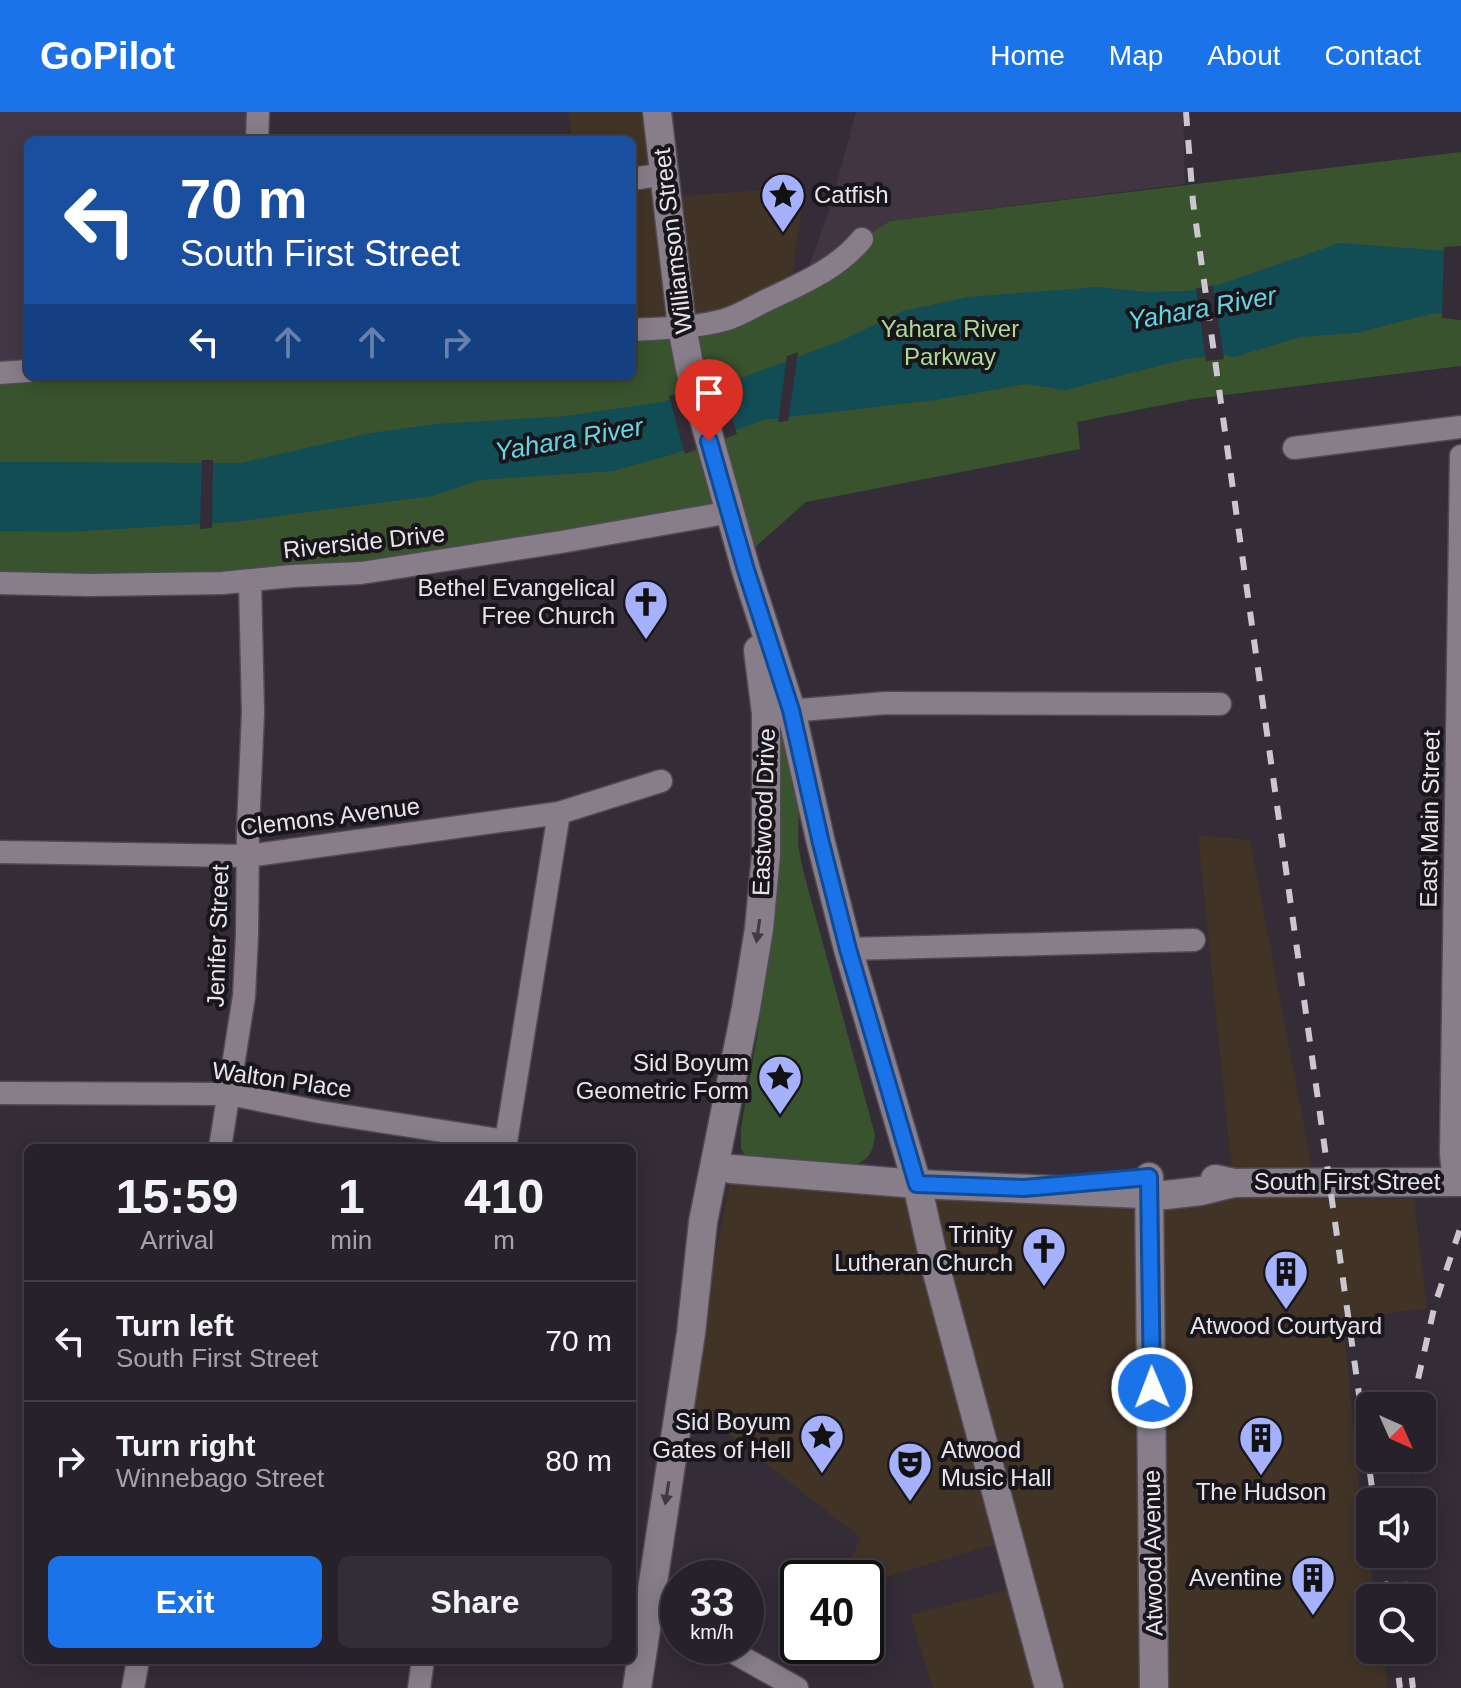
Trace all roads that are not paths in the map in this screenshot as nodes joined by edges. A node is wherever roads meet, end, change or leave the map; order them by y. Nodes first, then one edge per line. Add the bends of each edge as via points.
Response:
1 (258, 112) edge
2 (657, 112) edge
3 (257, 136) edge
4 (665, 174) junction
5 (636, 178) edge
6 (862, 239) dead end
7 (682, 327) junction
8 (636, 330) edge
9 (24, 371) edge
10 (0, 373) edge
11 (1461, 427) edge
12 (1294, 448) dead end
13 (1461, 456) edge
14 (716, 465) joint
15 (731, 512) junction
16 (250, 581) junction
17 (0, 583) edge
18 (1220, 704) dead end
19 (779, 712) junction
20 (661, 781) dead end
21 (559, 813) junction
22 (0, 852) edge
23 (247, 856) junction
24 (1194, 940) dead end
25 (848, 949) junction
26 (746, 1008) junction
27 (0, 1093) edge
28 (229, 1094) junction
29 (221, 1144) edge
30 (505, 1144) edge
31 (731, 1169) junction
32 (1457, 1182) edge
33 (917, 1184) junction
34 (1150, 1186) junction
35 (691, 1333) junction
36 (641, 1598) edge
37 (137, 1664) edge
38 (422, 1664) edge
39 (754, 1664) edge
40 (133, 1688) edge
41 (419, 1688) edge
42 (637, 1688) edge
43 (797, 1688) edge
44 (1049, 1688) edge
45 (1154, 1688) edge

1 - 3 street
2 - 4 street, Williamson Street
4 - 5 street
4 - 7 street, Williamson Street
6 - 7 street via 851,253 803,283 726,320
7 - 8 street
7 - 14 street, Williamson Street
9 - 10 street
11 - 12 street
13 - 32 street, East Main Street via 1451,1154
14 - 15 street, Eastwood Drive
15 - 16 street, Riverside Drive via 361,573
15 - 19 street, Eastwood Drive
16 - 17 street, Riverside Drive
16 - 23 street, Jenifer Street via 253,712
18 - 19 street via 886,703
19 - 25 street
19 -> 26 street, Eastwood Drive via 759,929
20 - 21 street, Clemons Avenue
21 - 23 street, Clemons Avenue
21 - 30 street
22 - 23 street, Clemons Avenue
23 - 28 street, Jenifer Street via 244,996
24 - 25 street
25 - 33 street
26 - 31 street, Eastwood Drive via 749,1045
26 - 35 street, Eastwood Drive via 703,1222
27 - 28 street, Walton Place
28 - 29 street, Jenifer Street
28 - 30 street, Walton Place
31 - 33 street, South First Street
31 - 35 street, Eastwood Drive via 709,1285
32 - 34 street, South First Street via 1234,1183 1166,1195
33 - 34 street, South First Street
33 - 44 street
34 - 45 street, Atwood Avenue
35 -> 36 street, Eastwood Drive
36 - 42 street, Eastwood Drive
37 - 40 street
38 - 41 street
39 - 43 street

